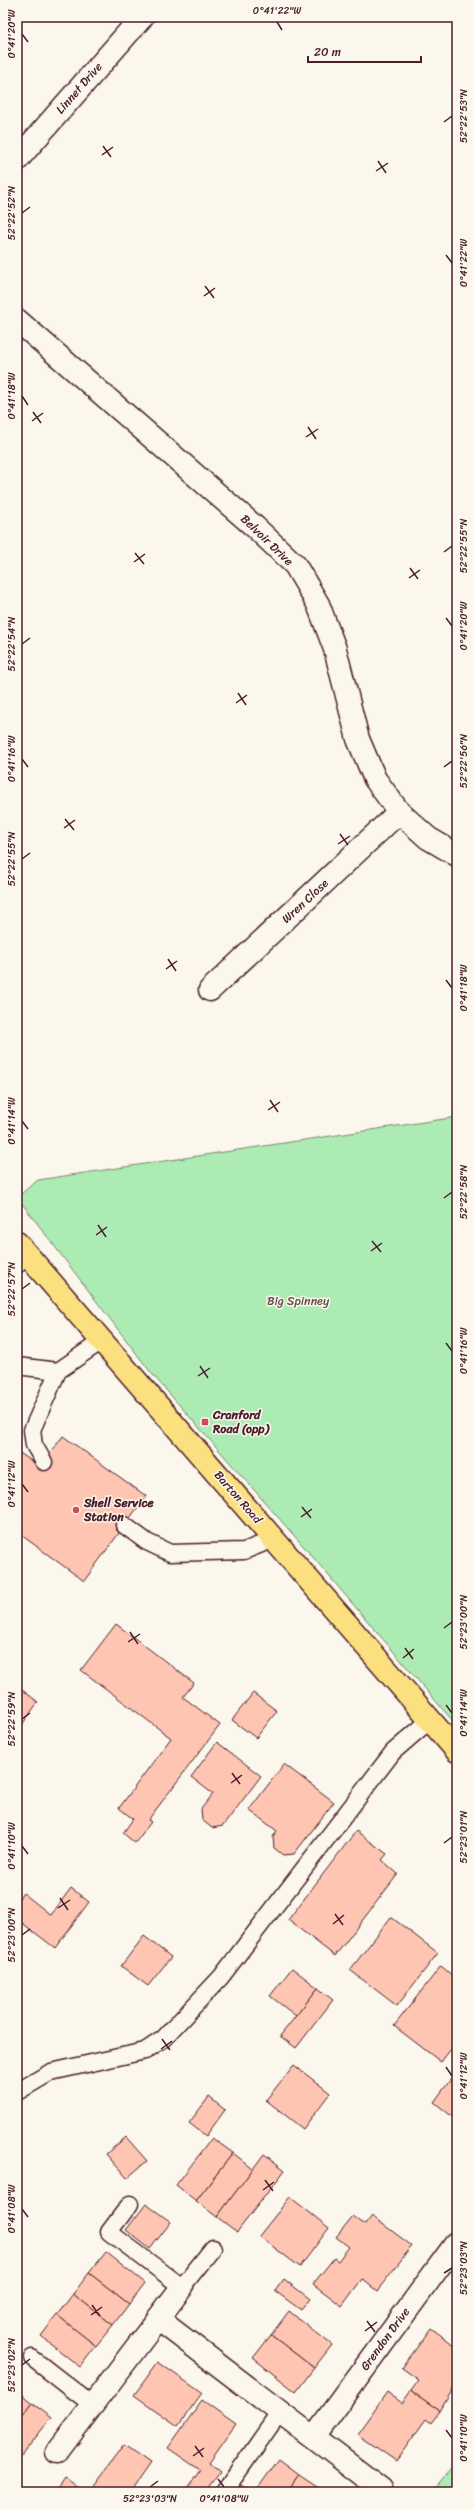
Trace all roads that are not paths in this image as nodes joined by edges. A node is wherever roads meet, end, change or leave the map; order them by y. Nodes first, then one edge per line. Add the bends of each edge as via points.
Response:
1 (142, 17) edge
2 (17, 160) edge
3 (17, 320) edge
4 (399, 812) junction
5 (457, 855) edge
6 (210, 990) dead end
7 (21, 1254) edge
8 (103, 1340) junction
9 (17, 1366) edge
10 (58, 1371) junction
11 (44, 1462) dead end
12 (124, 1525) dead end
13 (274, 1539) junction
14 (430, 1720) junction
15 (457, 1752) edge
16 (17, 2092) edge
17 (130, 2204) dead end
18 (457, 2242) edge
19 (213, 2248) dead end
20 (182, 2287) junction
21 (158, 2319) junction
22 (32, 2358) dead end
23 (91, 2404) junction
24 (280, 2412) junction
25 (314, 2437) junction
26 (56, 2452) dead end
27 (381, 2489) dead end
28 (224, 2492) edge

1 - 2 street, Linnet Drive
3 - 4 street, Belvoir Drive via 255,527 295,565 318,604 335,649 358,739 375,779
4 - 5 street, Belvoir Drive via 428,838
4 - 6 street, Wren Close
7 - 8 main road, Barton Road
8 - 10 lane
8 - 13 main road, Barton Road
9 - 10 lane
10 - 11 lane via 32,1430 34,1444
12 - 13 lane via 147,1542 170,1553 244,1550
13 - 14 main road, Barton Road
14 - 15 main road, Barton Road
14 - 16 lane via 393,1752 221,1977 163,2039 145,2051 73,2065 51,2072
17 - 20 lane via 109,2232
18 - 25 street, Grendon Drive
19 - 20 lane
20 - 21 street
21 - 23 street
21 - 24 street
22 - 23 lane
23 - 26 street
24 - 25 street
24 - 28 lane
25 - 27 street

